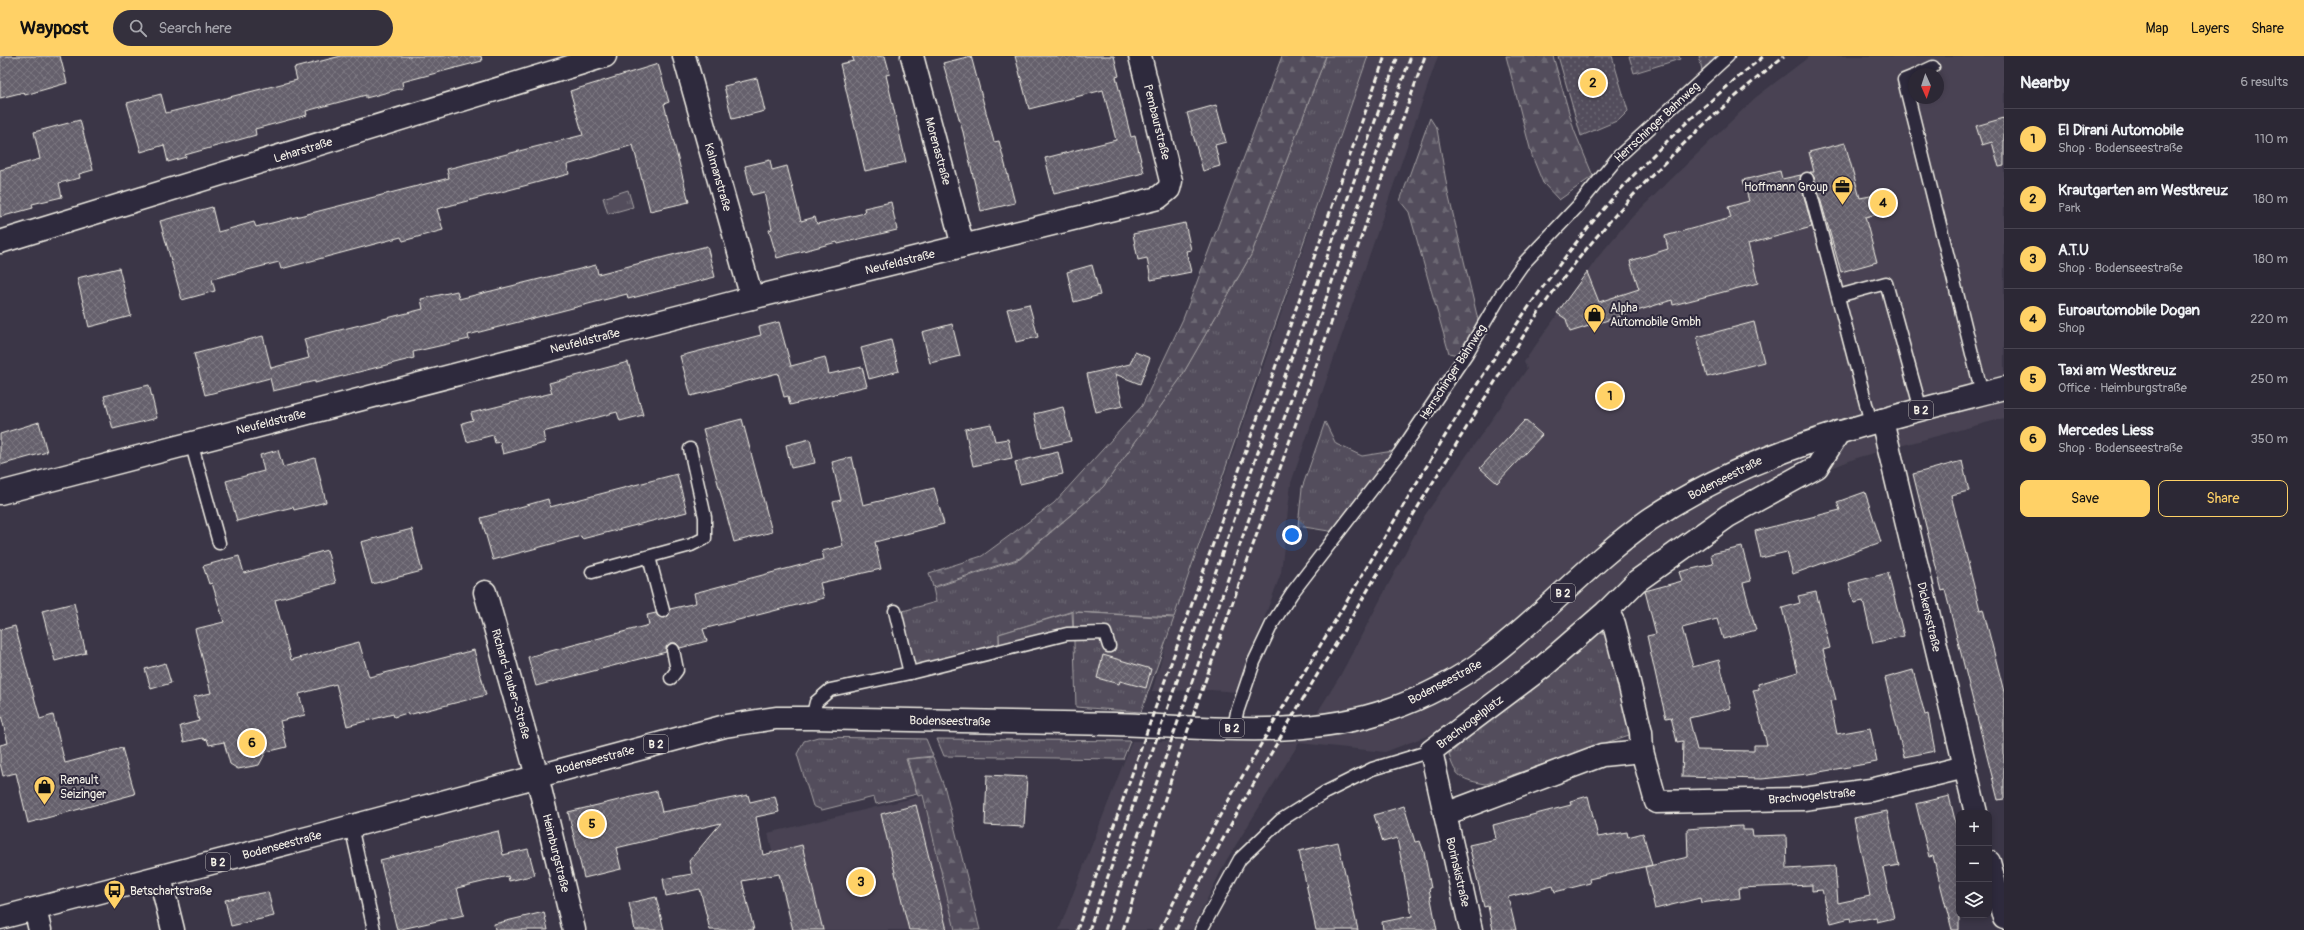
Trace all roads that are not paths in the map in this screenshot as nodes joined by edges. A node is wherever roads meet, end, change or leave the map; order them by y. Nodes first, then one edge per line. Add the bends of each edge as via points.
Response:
1 (605, 56) edge
2 (684, 56) edge
3 (912, 56) edge
4 (1140, 56) edge
5 (1728, 56) edge
6 (1908, 78) edge
7 (1908, 96) edge
8 (1910, 104) edge
9 (1806, 179) dead end
10 (1169, 189) joint
11 (0, 242) edge
12 (963, 246) junction
13 (1838, 296) junction
14 (752, 298) junction
15 (2004, 388) edge
16 (1982, 394) junction
17 (1921, 410) junction
18 (1877, 422) junction
19 (1839, 432) junction
20 (191, 442) junction
21 (690, 449) dead end
22 (0, 493) edge
23 (219, 542) dead end
24 (649, 557) junction
25 (592, 572) dead end
26 (485, 592) dead end
27 (895, 611) dead end
28 (1607, 611) junction
29 (663, 612) dead end
30 (1109, 646) dead end
31 (673, 650) dead end
32 (910, 673) junction
33 (671, 678) dead end
34 (812, 718) junction
35 (1234, 728) junction
36 (1642, 751) junction
37 (1431, 752) junction
38 (1965, 767) junction
39 (537, 776) junction
40 (1975, 810) edge
41 (1445, 814) junction
42 (351, 826) junction
43 (1992, 873) edge
44 (160, 877) junction
45 (35, 909) junction
46 (0, 918) edge
47 (2004, 918) edge
48 (40, 930) edge
49 (173, 930) edge
50 (374, 930) edge
51 (574, 930) edge
52 (1201, 930) edge
53 (1471, 930) edge

1 - 11 street, Leharstraße
2 - 14 street, Kalmanstraße
3 - 12 street, Morenastraße
4 - 10 street, Pembaurstraße via 1170,174
5 - 35 lane, Herrschinger Bahnweg via 1619,156 1577,207 1522,265 1399,454 1292,593 1272,624 1254,662
6 - 7 lane via 1904,80
8 - 16 lane
9 - 13 lane
10 - 12 street, Neufeldstraße via 1158,198
12 - 14 street, Neufeldstraße
13 - 17 lane via 1886,283
13 - 18 lane
14 - 20 street, Neufeldstraße
15 - 16 street, Bodenseestraße / B 2
16 - 17 street, Bodenseestraße / B 2
17 - 18 street, Bodenseestraße / B 2
18 - 19 street, Bodenseestraße / B 2
18 - 38 street, Dickensstraße
19 - 28 street via 1817,467 1728,516 1637,581
19 - 35 street, Bodenseestraße / B 2 via 1759,460 1706,485 1649,521 1599,559 1539,616 1485,661 1426,695 1356,720 1305,727
20 - 22 street, Neufeldstraße
20 - 23 lane
21 - 24 lane via 706,517 705,538 691,545
24 - 25 lane
24 - 29 lane
26 - 39 street, Richard-Tauber-Straße
27 - 32 lane
28 - 36 street via 1614,624 1626,670 1641,732
28 - 37 street, Brachvogelplatz via 1544,666
30 - 32 lane via 1105,633 1067,634
31 - 33 lane via 678,670
32 - 34 lane via 830,690 816,702
34 - 35 street, Bodenseestraße / B 2
34 - 39 street, Bodenseestraße / B 2 via 776,718 732,724
36 - 38 street, Brachvogelstraße via 1656,802 1803,799 1871,790
36 - 41 street via 1602,755
37 - 41 street, Brachvogelplatz
37 - 52 lane via 1372,769 1324,793 1281,820 1240,859
38 - 40 street, Dickensstraße
39 - 42 street, Bodenseestraße / B 2
39 - 51 street, Heimburgstraße
41 - 53 street, Borinskistraße
42 - 44 street, Bodenseestraße / B 2
42 - 50 lane
43 - 47 street
44 - 45 street, Bodenseestraße / B 2
44 - 49 street
45 - 46 street, Bodenseestraße / B 2
45 - 48 street

